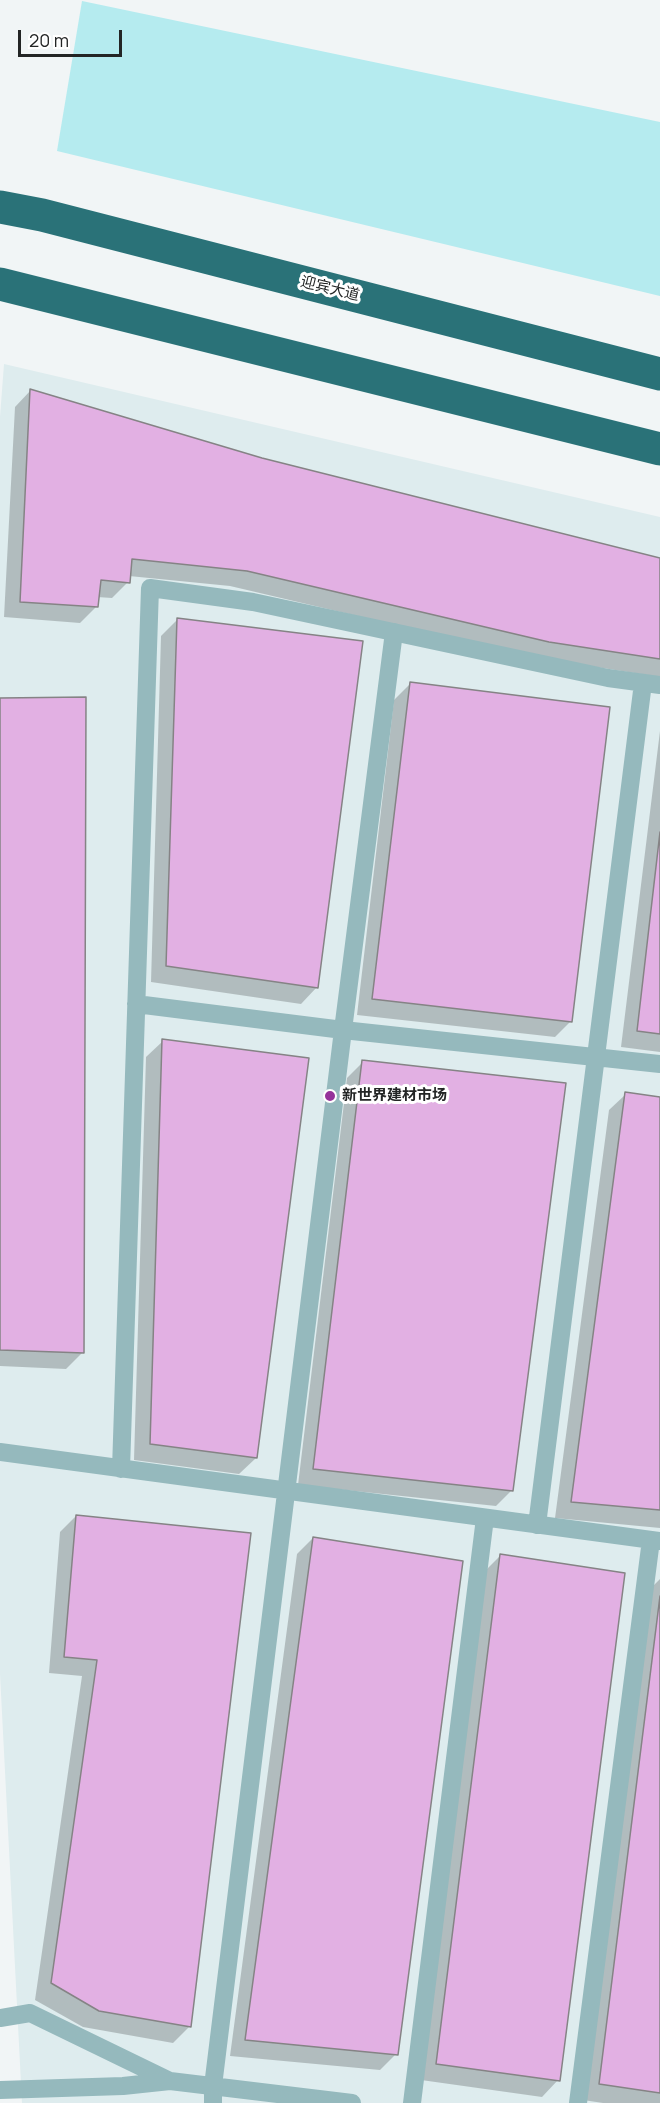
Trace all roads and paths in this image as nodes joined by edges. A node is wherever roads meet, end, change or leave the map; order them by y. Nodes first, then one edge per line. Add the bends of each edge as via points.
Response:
1 (0, 207) edge
2 (15, 287) edge
3 (660, 374) edge
4 (660, 448) edge
5 (394, 632) junction
6 (651, 684) edge
7 (136, 1004) junction
8 (343, 1030) junction
9 (596, 1057) junction
10 (660, 1064) edge
11 (0, 1452) edge
12 (122, 1468) junction
13 (286, 1491) junction
14 (485, 1518) junction
15 (537, 1525) junction
16 (656, 1540) edge
17 (0, 2018) edge
18 (170, 2081) junction
19 (0, 2090) edge
20 (213, 2095) edge
21 (352, 2103) edge
22 (412, 2103) edge
23 (578, 2103) edge

1 - 3 highway, 迎宾大道
2 - 4 highway
5 - 6 lane
5 - 7 lane via 253,602 150,588
5 - 8 lane
6 - 9 lane
7 - 8 lane
7 - 12 lane
8 - 9 lane
8 - 13 lane
9 - 10 lane
9 - 15 lane
11 - 12 lane
12 - 13 lane
13 - 14 lane
13 - 20 lane
14 - 15 lane
14 - 22 lane
15 - 16 lane
16 - 23 lane
17 - 18 lane via 30,2013
18 - 19 lane
18 - 20 lane
20 - 21 lane

